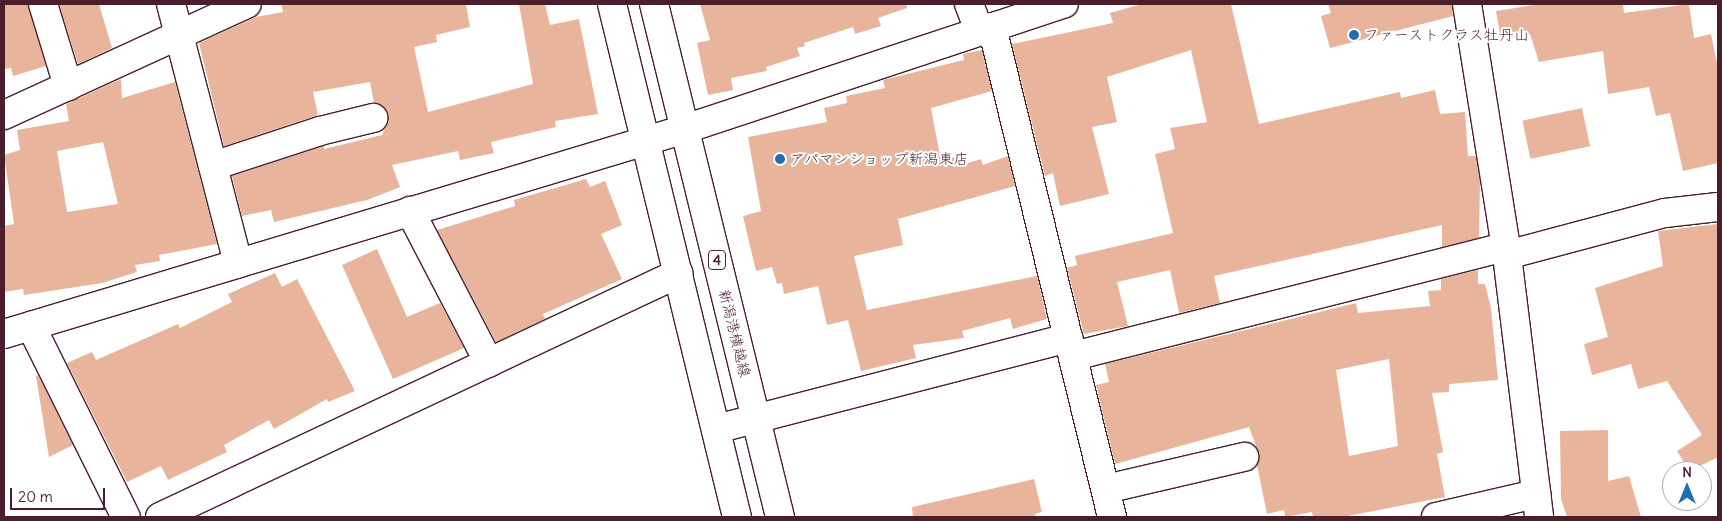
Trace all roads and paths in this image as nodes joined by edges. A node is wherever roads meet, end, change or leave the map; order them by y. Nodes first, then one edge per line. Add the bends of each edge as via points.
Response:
1 (43, 4) edge
2 (171, 4) edge
3 (247, 4) edge
4 (612, 4) edge
5 (654, 4) edge
6 (970, 4) edge
7 (1064, 4) edge
8 (1467, 4) edge
9 (985, 29) junction
10 (180, 35) junction
11 (68, 86) junction
12 (4, 115) edge
13 (373, 118) dead end
14 (685, 129) junction
15 (648, 140) junction
16 (213, 166) junction
17 (1718, 207) edge
18 (410, 211) junction
19 (1506, 251) junction
20 (238, 263) junction
21 (679, 273) junction
22 (31, 326) junction
23 (4, 334) edge
24 (1071, 347) junction
25 (489, 362) junction
26 (756, 419) junction
27 (716, 429) junction
28 (1244, 458) dead end
29 (1106, 489) junction
30 (1538, 505) edge
31 (126, 517) edge
32 (160, 517) edge
33 (737, 517) edge
34 (780, 517) edge
35 (1112, 517) edge
36 (1436, 517) edge

1 - 11 street
2 - 10 street
3 - 10 street
4 - 15 street
5 - 14 street, 新潟港横越線 / 4
6 - 9 street
7 - 9 street
8 - 19 street
9 - 14 street
9 - 24 street
10 - 11 street
10 - 16 street
11 - 12 street
13 - 16 street via 320,131
14 - 15 street
14 - 26 street, 新潟港横越線 / 4
15 - 18 street
15 - 21 street
16 - 20 street
17 - 19 street via 1664,214
18 - 20 street
18 - 25 street
19 - 24 street
19 - 30 street
20 - 22 street
21 - 25 street
21 - 27 street
22 - 23 street
22 - 31 street
24 - 26 street
24 - 29 street
25 - 32 street
26 - 27 street
26 - 34 street, 新潟港横越線 / 4
27 - 33 street
28 - 29 street
29 - 35 street
30 - 36 street

